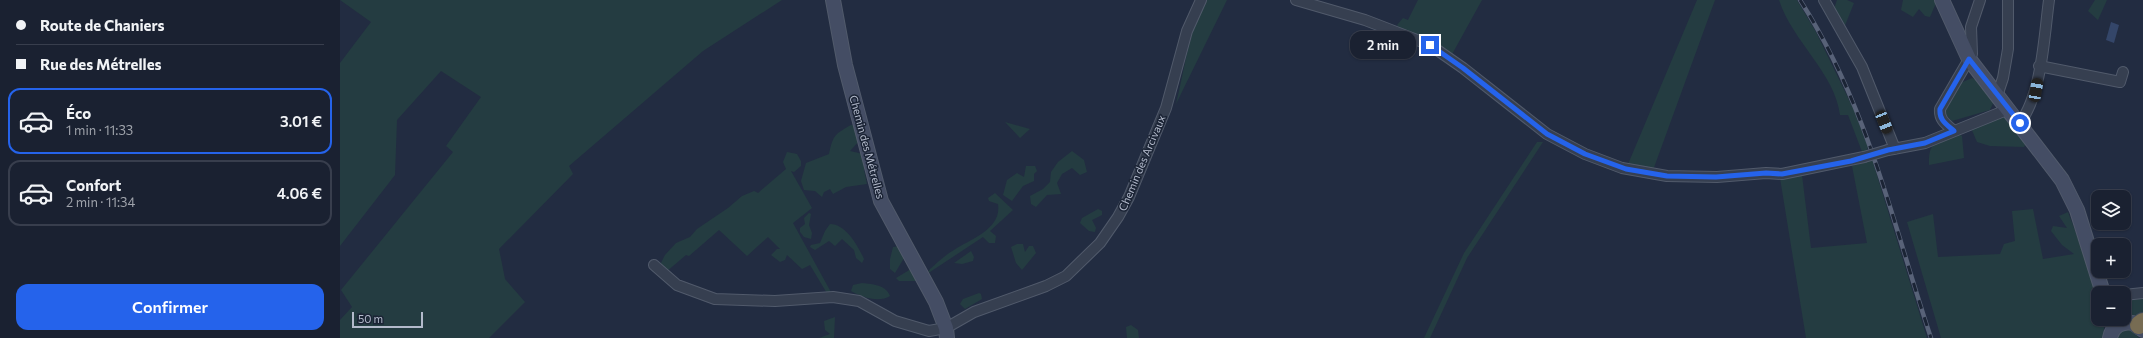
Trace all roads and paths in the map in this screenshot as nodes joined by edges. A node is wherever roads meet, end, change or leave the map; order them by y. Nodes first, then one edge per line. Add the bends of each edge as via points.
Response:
1 (832, 0) edge
2 (1201, 0) edge
3 (1296, 0) edge
4 (1824, 0) edge
5 (1942, 0) edge
6 (1980, 0) edge
7 (2008, 0) edge
8 (2049, 0) edge
9 (1969, 59) junction
10 (2039, 66) junction
11 (2123, 72) dead end
12 (1997, 96) junction
13 (2009, 109) junction
14 (2020, 123) junction
15 (1954, 131) junction
16 (1892, 149) junction
17 (654, 265) dead end
18 (2101, 286) edge
19 (2143, 293) edge
20 (2131, 294) edge
21 (2135, 324) edge
22 (946, 333) edge
23 (2111, 335) edge

1 - 22 street, Chemin des Métrelles via 845,65 881,201 936,302
2 - 22 street, Chemin des Arcivaux via 1187,32 1166,108 1129,197 1100,243 1066,276 1046,286 974,312
3 - 16 street, bridge via 1364,20 1430,45 1547,134 1585,154 1622,168 1667,176 1782,174
4 - 16 street via 1862,68
5 - 9 street
6 - 9 street via 1971,26 1972,54
7 - 12 street via 2008,49
8 - 10 street
9 - 12 street
9 - 15 street via 1940,109 1939,115
10 - 11 street via 2120,82
10 - 14 street via 2031,105
12 - 13 street
13 - 14 street
13 - 15 street
14 - 18 street via 2053,166 2067,190
15 - 16 street via 1925,143
17 - 22 street via 677,285 715,299 775,301 833,297 859,301 895,321
19 - 20 street
21 - 23 street via 2120,324

